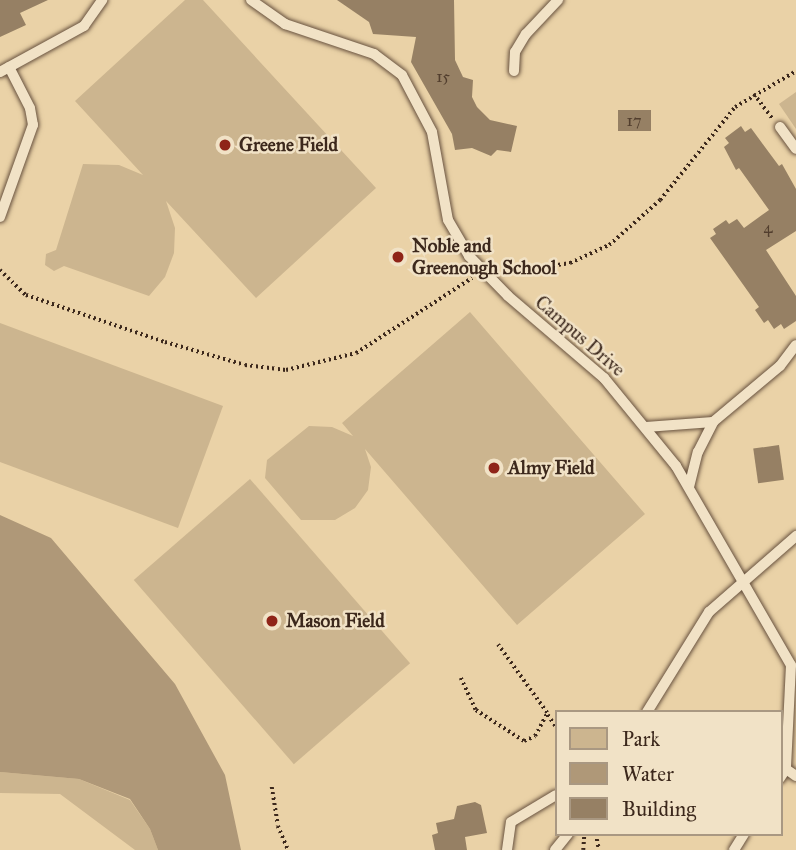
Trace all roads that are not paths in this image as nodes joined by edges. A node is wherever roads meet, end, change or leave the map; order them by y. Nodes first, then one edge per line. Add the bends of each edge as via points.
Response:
1 (102, 0) edge
2 (251, 0) edge
3 (558, 0) edge
4 (5, 70) edge
5 (514, 71) dead end
6 (780, 127) road end
7 (796, 149) edge
8 (0, 217) edge
9 (796, 345) edge
10 (713, 422) junction
11 (646, 427) junction
12 (689, 487) junction
13 (796, 536) edge
14 (743, 581) junction
15 (648, 710) edge
16 (783, 774) edge
17 (796, 776) edge
18 (554, 795) edge
19 (566, 836) edge
20 (507, 850) edge
21 (555, 850) edge

1 - 4 lane via 84,26
2 - 11 lane, Campus Drive via 285,24 374,54 402,75 432,132 449,220 485,275 596,370
3 - 5 lane via 526,34 515,52
4 - 8 lane via 30,107 33,125
6 - 7 lane
9 - 10 lane via 766,379
10 - 11 lane
10 - 12 lane via 698,452
11 - 12 lane, Campus Drive
12 - 14 lane, Campus Drive
13 - 14 lane
14 - 15 lane via 709,612
14 - 16 lane, Campus Drive via 791,665
16 - 17 lane
18 - 20 lane via 511,822
19 - 21 lane

